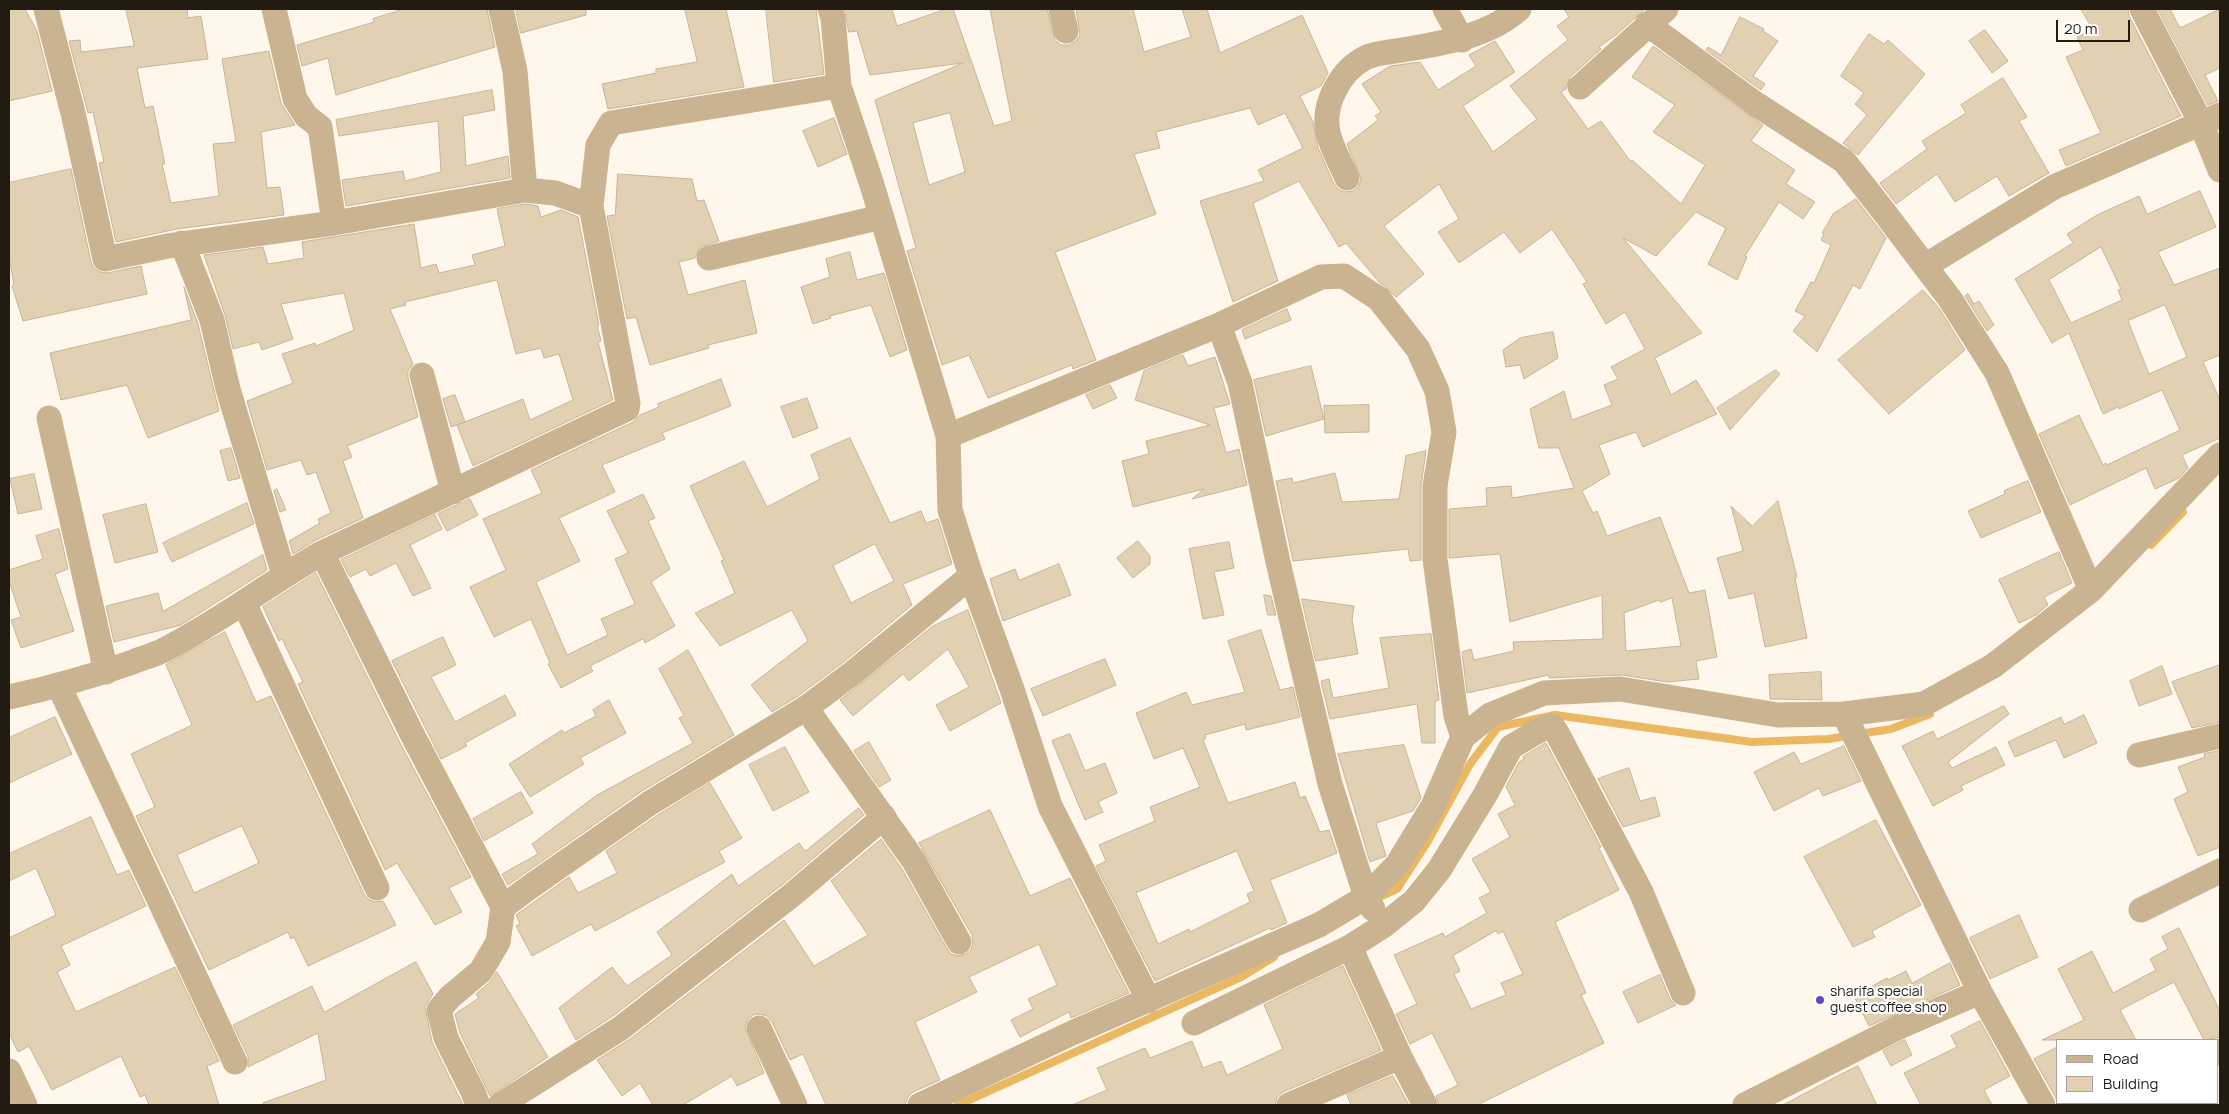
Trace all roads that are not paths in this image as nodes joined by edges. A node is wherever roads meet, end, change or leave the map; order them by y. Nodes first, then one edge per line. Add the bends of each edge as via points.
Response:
1 (46, 9) edge
2 (274, 9) edge
3 (500, 9) edge
4 (830, 9) edge
5 (1445, 9) edge
6 (1519, 9) edge
7 (2142, 9) edge
8 (1656, 16) edge
9 (1462, 40) junction
10 (839, 86) junction
11 (1580, 87) dead end
12 (2211, 119) edge
13 (2220, 170) edge
14 (1347, 178) dead end
15 (526, 190) junction
16 (591, 206) junction
17 (882, 217) junction
18 (334, 223) junction
19 (182, 243) junction
20 (709, 258) dead end
21 (1925, 266) junction
22 (1218, 325) junction
23 (422, 374) dead end
24 (50, 418) dead end
25 (948, 436) junction
26 (2220, 455) edge
27 (453, 492) junction
28 (322, 553) junction
29 (284, 575) junction
30 (971, 576) junction
31 (2091, 590) junction
32 (244, 603) junction
33 (106, 672) junction
34 (59, 686) junction
35 (9, 697) edge
36 (806, 708) junction
37 (1844, 714) junction
38 (2220, 736) edge
39 (1463, 737) junction
40 (2139, 755) dead end
41 (884, 817) junction
42 (2220, 871) edge
43 (376, 888) dead end
44 (1366, 897) junction
45 (503, 907) junction
46 (2141, 910) dead end
47 (1383, 926) junction
48 (959, 942) dead end
49 (1350, 948) junction
50 (1980, 992) junction
51 (1682, 993) dead end
52 (1148, 1001) junction
53 (1194, 1023) dead end
54 (759, 1028) dead end
55 (1400, 1056) junction
56 (235, 1062) dead end
57 (9, 1070) edge
58 (25, 1105) edge
59 (478, 1105) edge
60 (500, 1105) edge
61 (795, 1105) edge
62 (920, 1105) edge
63 (1289, 1105) edge
64 (1425, 1105) edge
65 (1745, 1105) edge
66 (2043, 1105) edge

1 - 19 street via 105,259
2 - 18 street via 295,99 306,116 320,127
3 - 15 street via 516,71
4 - 10 street
5 - 9 street
6 - 9 street via 1507,20
7 - 12 street
8 - 11 street
8 - 21 street via 1756,104 1844,161
9 - 14 street via 1366,58 1348,72 1326,112 1328,133
10 - 16 street via 611,123 598,145
10 - 17 street
12 - 13 street
12 - 21 street via 2054,187
15 - 16 street via 556,193
15 - 18 street
16 - 27 street via 627,409
17 - 20 street
17 - 25 street
18 - 19 street
19 - 29 street via 212,320 228,389
21 - 31 street via 1950,298 1997,373
22 - 25 street
22 - 39 street via 1321,277 1344,276 1379,299 1418,349 1437,392 1444,432 1435,486 1435,558 1456,716
22 - 44 street via 1240,383 1330,784
23 - 27 street
24 - 33 street
25 - 30 street via 950,510
26 - 31 street
27 - 28 street
28 - 29 street
28 - 45 street
29 - 32 street
30 - 36 street
30 - 52 street via 1050,806
31 - 37 street via 1993,666 1924,704
32 - 33 street via 165,650
32 - 43 street
33 - 34 street
34 - 35 street
34 - 56 street
36 - 41 street
36 - 45 street via 650,804
37 - 39 street via 1778,715 1620,689 1544,693 1490,715
37 - 50 street
38 - 40 street
39 - 44 street via 1428,815 1397,865
41 - 48 street via 914,861
41 - 60 street via 792,895 621,1028
42 - 46 street
44 - 47 street
44 - 52 street via 1319,925
45 - 59 street via 498,942 481,971 438,1010 446,1038
47 - 49 street
47 - 51 street via 1414,901 1439,870 1511,747 1545,727 1553,727 1641,892
49 - 53 street
49 - 55 street
50 - 65 street via 1901,1026
50 - 66 street
52 - 62 street
54 - 61 street
55 - 63 street
55 - 64 street
57 - 58 street

